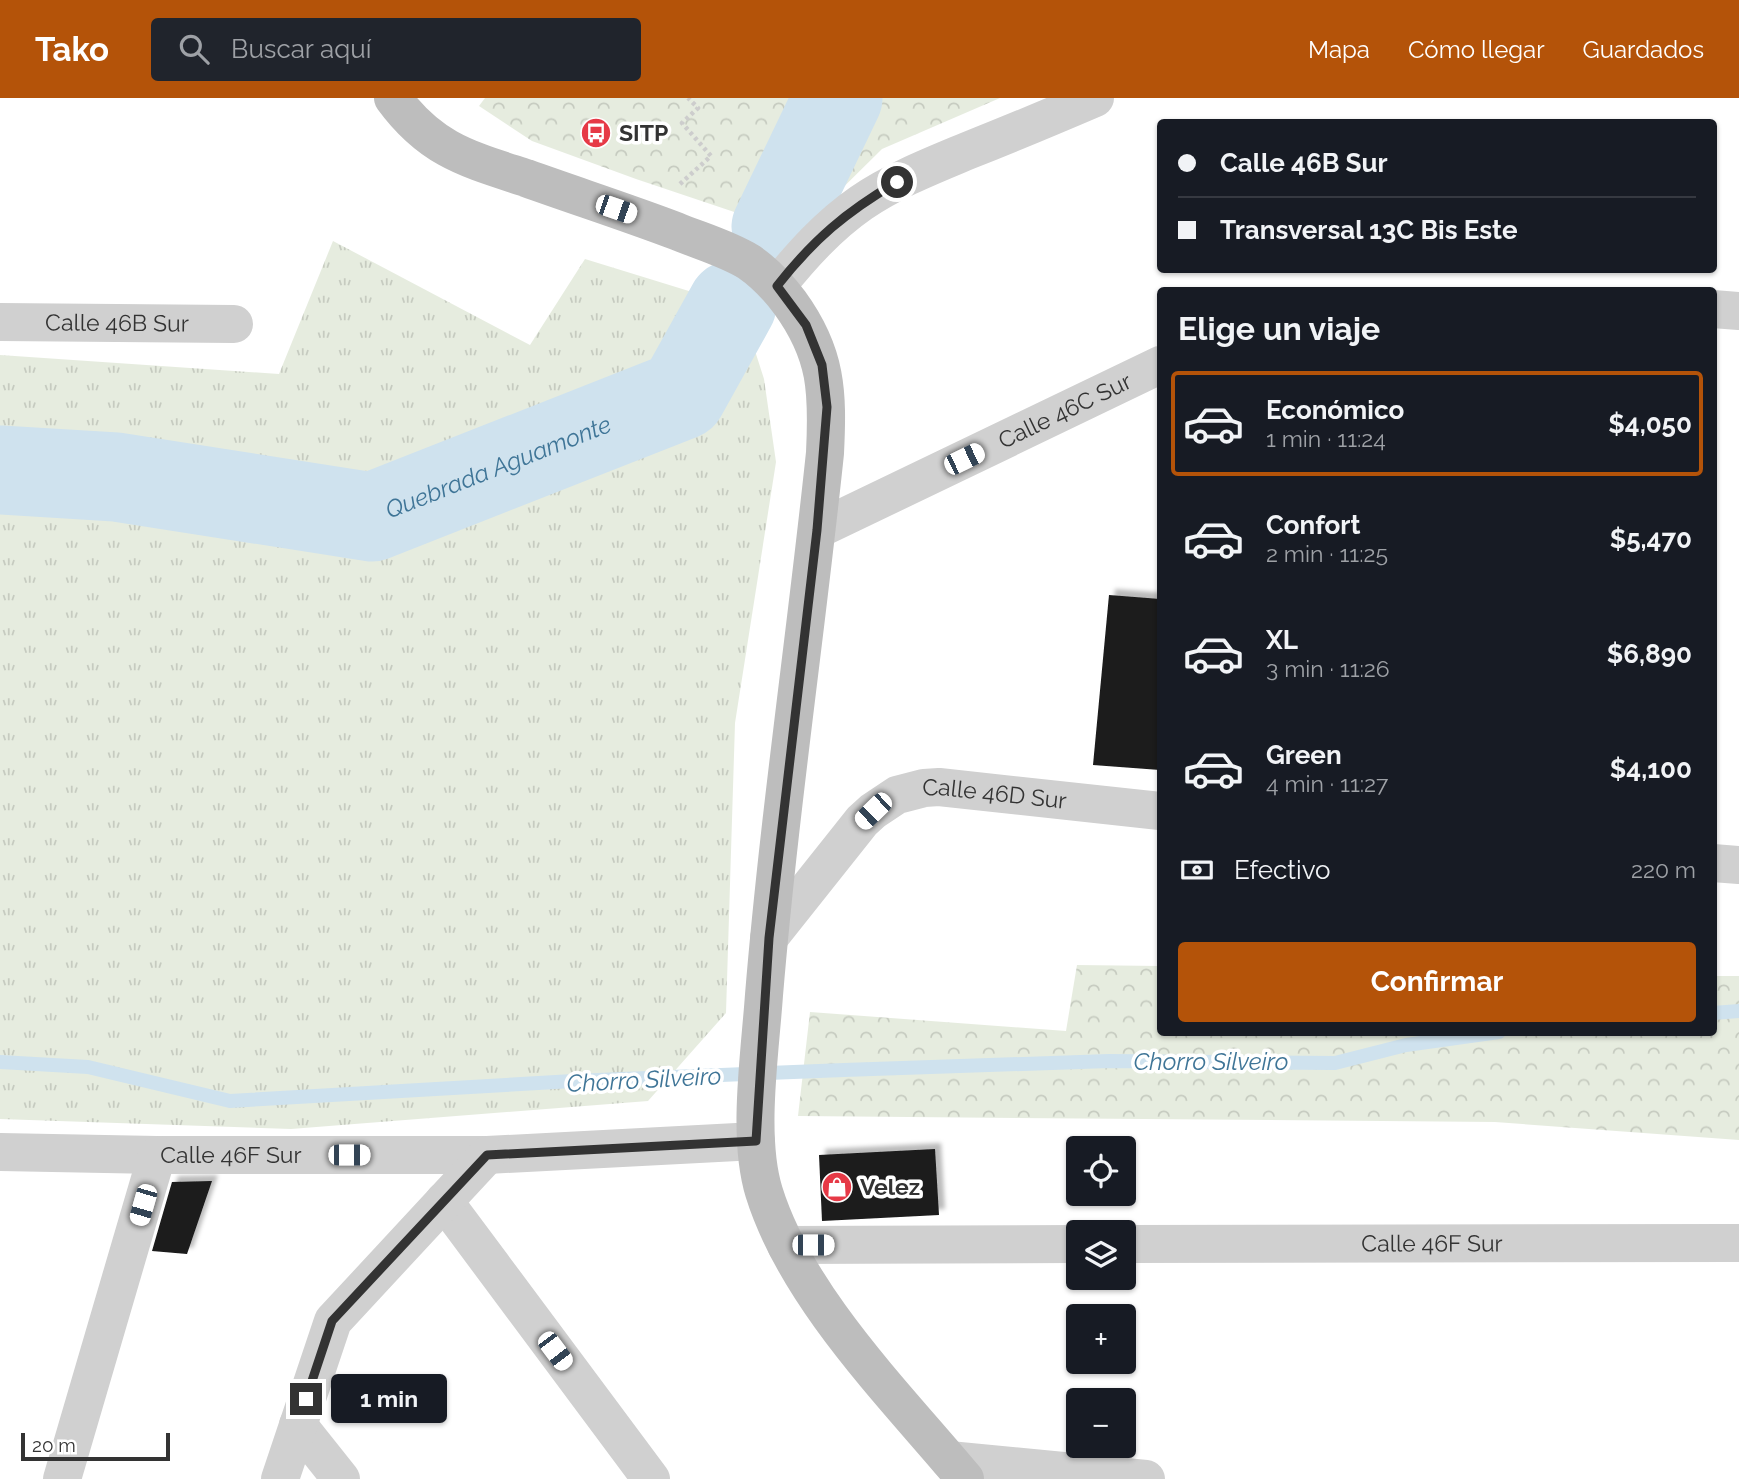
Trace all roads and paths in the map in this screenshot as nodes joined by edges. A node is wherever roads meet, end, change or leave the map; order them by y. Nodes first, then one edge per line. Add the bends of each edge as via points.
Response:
1 (393, 98) edge
2 (688, 98) edge
3 (1096, 98) edge
4 (641, 218) junction
5 (777, 286) junction
6 (1717, 309) edge
7 (1739, 311) edge
8 (0, 322) edge
9 (234, 324) dead end
10 (1157, 366) edge
11 (817, 530) junction
12 (1157, 811) edge
13 (1717, 863) edge
14 (1739, 865) edge
15 (769, 938) junction
16 (757, 1124) junction
17 (0, 1153) edge
18 (157, 1155) junction
19 (487, 1155) junction
20 (444, 1201) junction
21 (1739, 1242) edge
22 (1066, 1244) edge
23 (1136, 1244) edge
24 (786, 1245) junction
25 (298, 1425) junction
26 (957, 1469) edge
27 (62, 1479) edge
28 (280, 1479) edge
29 (341, 1479) edge
30 (651, 1479) edge
31 (1146, 1479) edge

1 - 4 main road via 409,120 435,142 467,158
2 - 4 path via 698,108 682,123 711,156
3 - 5 street via 935,164 862,202 828,229
4 - 5 main road via 726,250
5 - 11 main road via 806,325 822,365 827,407
6 - 7 street
8 - 9 street, Calle 46B Sur
10 - 11 street, Calle 46C Sur
11 - 15 main road
12 - 15 street, Calle 46D Sur via 939,787 897,795 862,821
13 - 14 street
15 - 16 main road
16 - 19 street, Calle 46F Sur
16 - 24 main road via 763,1190
17 - 18 street, Calle 46F Sur
18 - 19 street, Calle 46F Sur
18 - 27 street
19 - 20 street
20 - 25 street via 332,1321
20 - 30 street
21 - 23 street, Calle 46F Sur
22 - 24 street
24 - 26 main road via 848,1339
25 - 28 street
25 - 29 street
26 - 31 street

